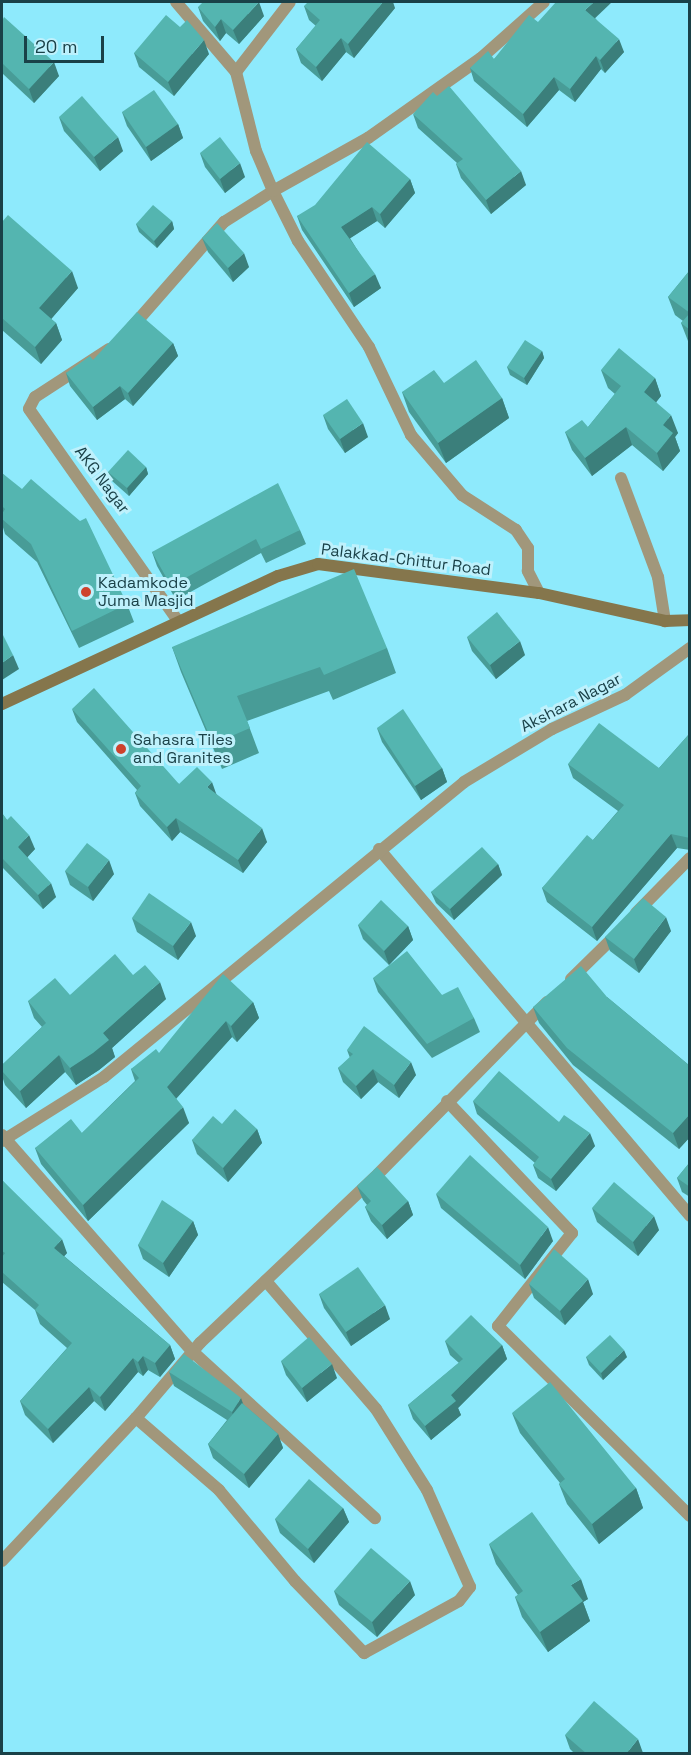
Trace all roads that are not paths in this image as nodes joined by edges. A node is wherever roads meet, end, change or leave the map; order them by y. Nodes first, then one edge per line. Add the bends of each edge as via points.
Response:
1 (176, 2) edge
2 (290, 2) edge
3 (544, 2) edge
4 (236, 72) junction
5 (273, 191) junction
6 (621, 478) dead end
7 (539, 593) junction
8 (690, 620) edge
9 (178, 621) junction
10 (665, 621) junction
11 (690, 648) edge
12 (2, 704) edge
13 (379, 849) junction
14 (690, 858) edge
15 (526, 1021) junction
16 (447, 1101) junction
17 (3, 1138) edge
18 (690, 1216) edge
19 (266, 1281) junction
20 (192, 1352) junction
21 (136, 1418) junction
22 (690, 1516) edge
23 (375, 1518) dead end
24 (2, 1561) edge

1 - 4 street
2 - 4 street
3 - 5 street, AKG Nagar via 481,58 368,138
4 - 5 street via 256,151
5 - 7 street via 298,240 369,347 411,435 462,495 516,530 528,548 528,571
5 - 9 street, AKG Nagar via 224,222 107,351 35,397 29,409 32,420 144,565
6 - 10 street via 658,577
7 - 9 main road, Palakkad-Chittur Road via 318,564
7 - 10 main road, Palakkad-Chittur Road
8 - 10 main road, Palakkad-Chittur Road
9 - 12 main road, Palakkad-Chittur Road
11 - 13 street, Akshara Nagar via 625,694 552,729 464,782
13 - 15 street
13 - 17 street, Akshara Nagar via 104,1077
14 - 15 street
15 - 16 street
15 - 18 street
16 - 19 street
16 - 22 street via 572,1233 498,1326
17 - 20 street
19 - 20 street
19 - 21 street via 376,1409 427,1490 470,1587 459,1601 364,1653 295,1581 219,1490
20 - 21 street
20 - 23 street
21 - 24 street

